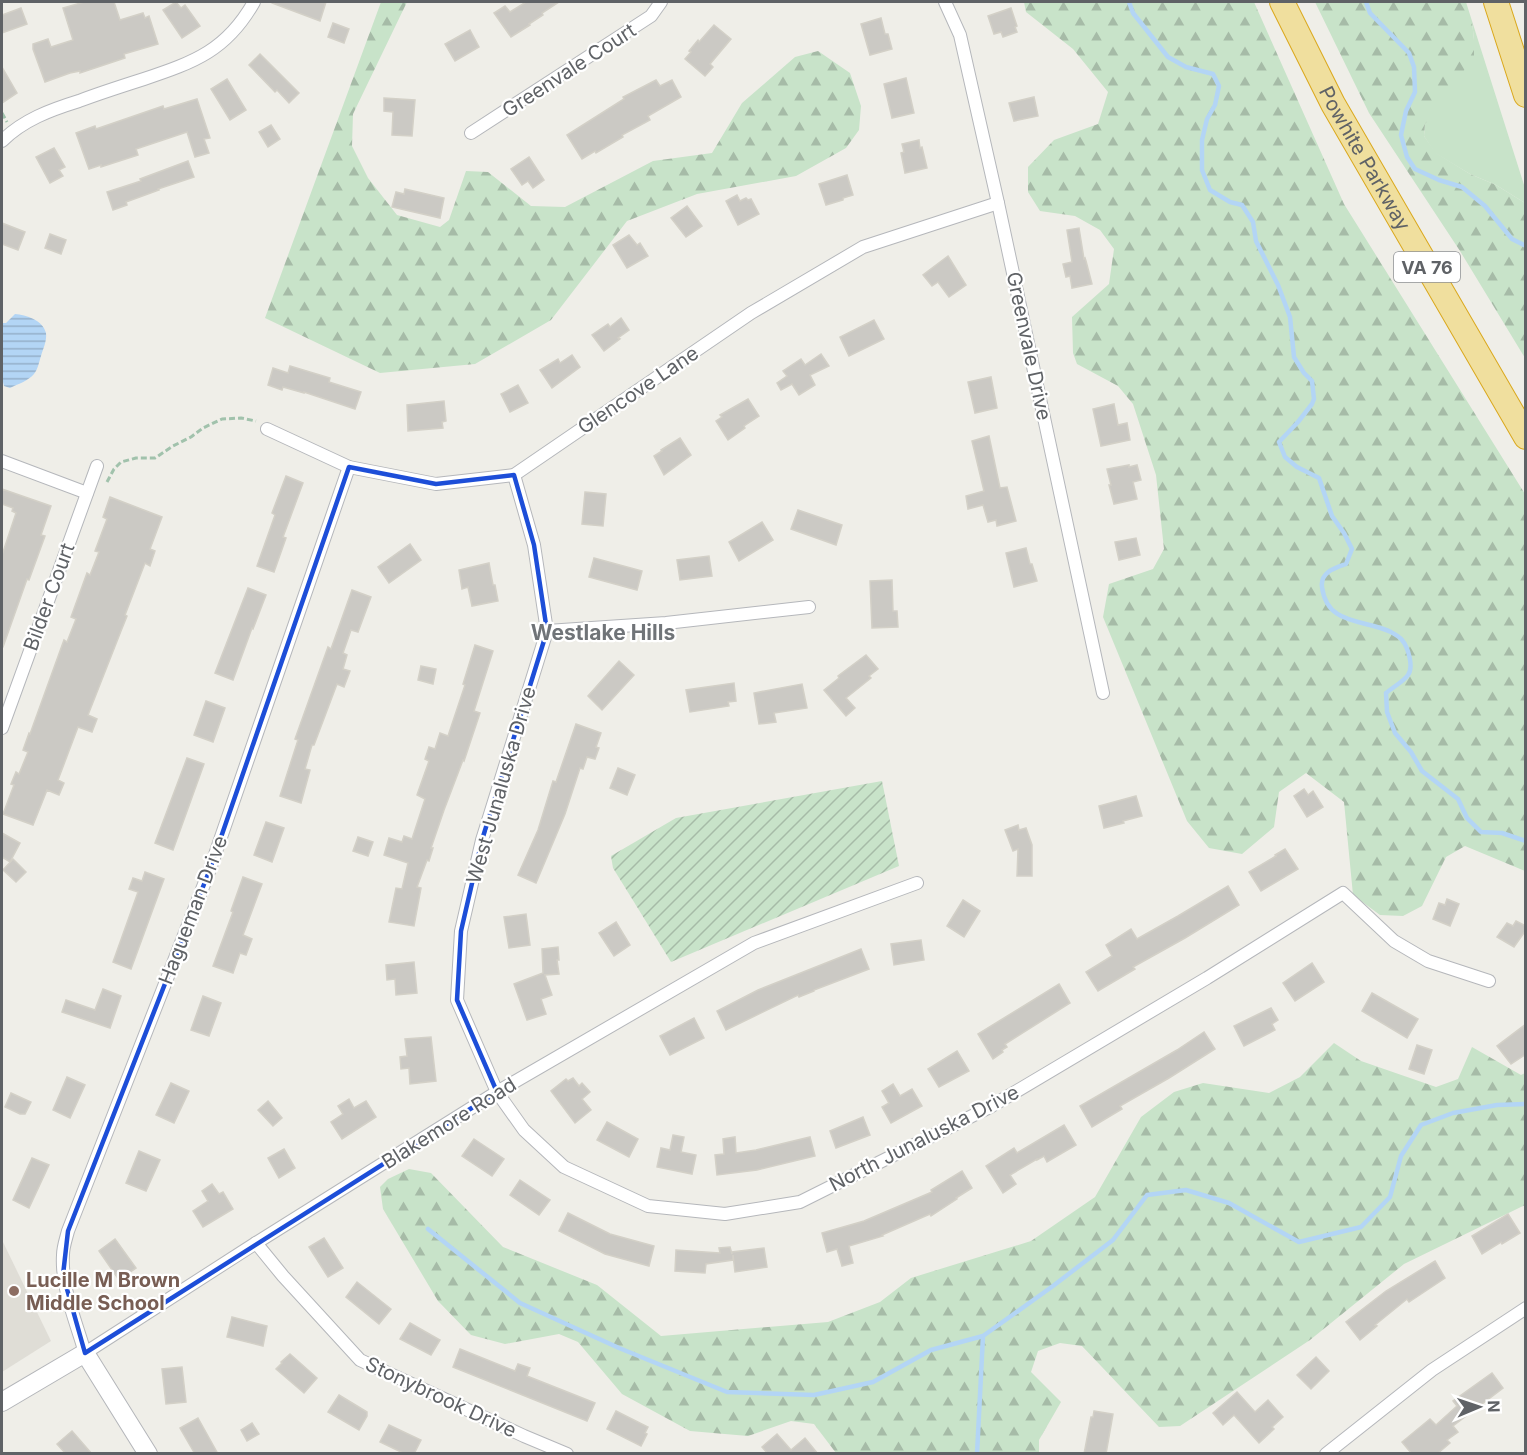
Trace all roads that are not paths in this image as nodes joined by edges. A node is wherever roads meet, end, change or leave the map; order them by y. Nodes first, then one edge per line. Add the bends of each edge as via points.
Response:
1 (254, 2) edge
2 (661, 2) edge
3 (945, 2) edge
4 (1282, 2) edge
5 (1496, 2) edge
6 (1526, 95) edge
7 (471, 133) dead end
8 (2, 141) edge
9 (998, 203) junction
10 (267, 429) road end
11 (1526, 437) edge
12 (2, 461) edge
13 (97, 466) dead end
14 (349, 467) junction
15 (514, 475) junction
16 (87, 493) junction
17 (809, 607) dead end
18 (547, 631) junction
19 (1103, 693) dead end
20 (2, 728) edge
21 (917, 883) dead end
22 (1489, 981) dead end
23 (497, 1092) junction
24 (256, 1243) junction
25 (1526, 1308) edge
26 (85, 1353) junction
27 (2, 1402) edge
28 (148, 1454) edge
29 (567, 1454) edge
30 (1326, 1454) edge

1 - 8 street via 231,33 200,58 43,113
2 - 7 street, Greenvale Court via 651,16
3 - 9 street, Greenvale Drive via 960,35
4 - 11 highway, Powhite Parkway / VA 76 via 1333,104
5 - 6 highway
9 - 15 street, Glencove Lane via 863,247 752,313
9 - 19 street, Greenvale Drive
10 - 14 street, Glencove Lane
12 - 16 street
13 - 16 street, Bilder Court
14 - 15 street, Glencove Lane via 436,484
14 - 26 street, Hagueman Drive via 210,869 68,1231 63,1275
15 - 18 street, West Junaluska Drive via 534,545
16 - 20 street, Bilder Court
17 - 18 street
18 - 23 street, West Junaluska Drive via 482,840 461,931 457,1000
21 - 23 street, Blakemore Road via 754,943
22 - 23 street, North Junaluska Drive via 1428,961 1394,941 1343,893 990,1107 800,1202 725,1214 648,1206 564,1167 524,1130
23 - 24 street, Blakemore Road
24 - 26 street, Blakemore Road
24 - 29 street, Stonybrook Drive via 360,1360
25 - 30 street via 1432,1370
26 - 27 street, Blakemore Road
26 - 28 street

